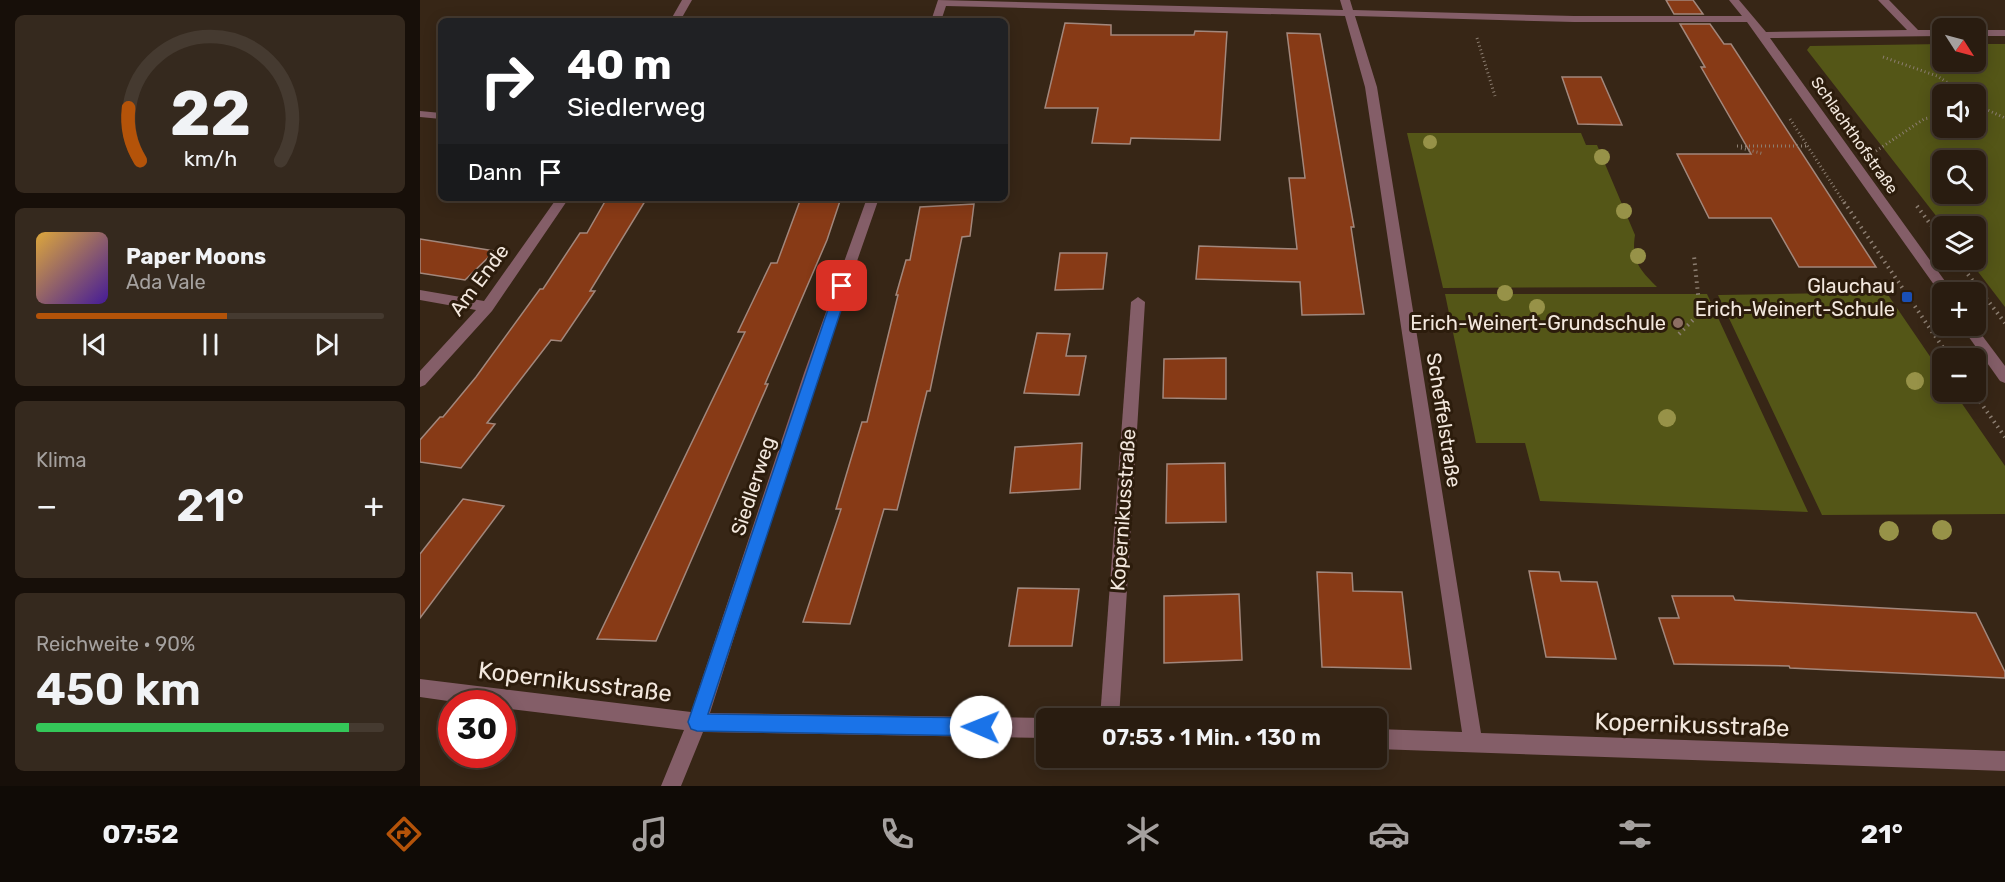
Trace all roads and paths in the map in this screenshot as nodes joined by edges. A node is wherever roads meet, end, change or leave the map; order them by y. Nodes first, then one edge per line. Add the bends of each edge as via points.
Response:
1 (687, 0) edge
2 (1734, 0) edge
3 (1883, 0) edge
4 (943, 1) edge
5 (1118, 4) edge
6 (1348, 7) edge
7 (1471, 17) junction
8 (677, 18) edge
9 (937, 18) edge
10 (1750, 19) junction
11 (1932, 33) edge
12 (1986, 33) edge
13 (2005, 33) edge
14 (1916, 34) junction
15 (1763, 35) junction
16 (1875, 54) dead end
17 (1953, 84) edge
18 (1495, 96) dead end
19 (1986, 108) edge
20 (420, 114) edge
21 (438, 116) edge
22 (1789, 117) dead end
23 (1932, 117) edge
24 (2005, 118) edge
25 (1807, 146) junction
26 (1876, 151) dead end
27 (1764, 154) dead end
28 (561, 201) edge
29 (872, 201) edge
30 (1694, 256) dead end
31 (1965, 270) edge
32 (1938, 282) edge
33 (420, 295) edge
34 (1138, 302) dead end
35 (487, 307) junction
36 (2005, 323) edge
37 (1679, 334) dead end
38 (1975, 336) edge
39 (1943, 348) edge
40 (2005, 377) edge
41 (420, 381) edge
42 (1980, 402) edge
43 (2005, 437) edge
44 (420, 688) edge
45 (1110, 708) edge
46 (697, 722) junction
47 (1036, 728) edge
48 (1387, 740) edge
49 (1473, 743) junction
50 (2005, 761) edge
51 (671, 786) edge

1 - 8 street
2 - 10 street, Schlachthofstraße
3 - 14 street
4 - 5 street
4 - 9 street
5 - 6 street
6 - 7 street
6 - 49 street, Scheffelstraße via 1371,87
7 - 10 street
7 - 18 path
10 - 15 street, Schlachthofstraße
11 - 14 street
12 - 13 street
14 - 15 street
15 - 32 street, Schlachthofstraße
16 - 17 path
19 - 24 path
20 - 21 street
22 - 25 path
23 - 26 path
25 - 27 path via 1737,146
25 - 39 path
28 - 35 street, Am Ende
29 - 46 street, Siedlerweg
30 - 37 path via 1700,313
31 - 36 path
33 - 35 street
34 - 45 street, Kopernikusstraße
35 - 41 street, Am Ende
38 - 40 street
42 - 43 path
44 - 46 street, Kopernikusstraße
46 - 47 street, Kopernikusstraße
46 - 51 street, Siedlerweg
48 - 49 street, Kopernikusstraße
49 - 50 street, Kopernikusstraße

